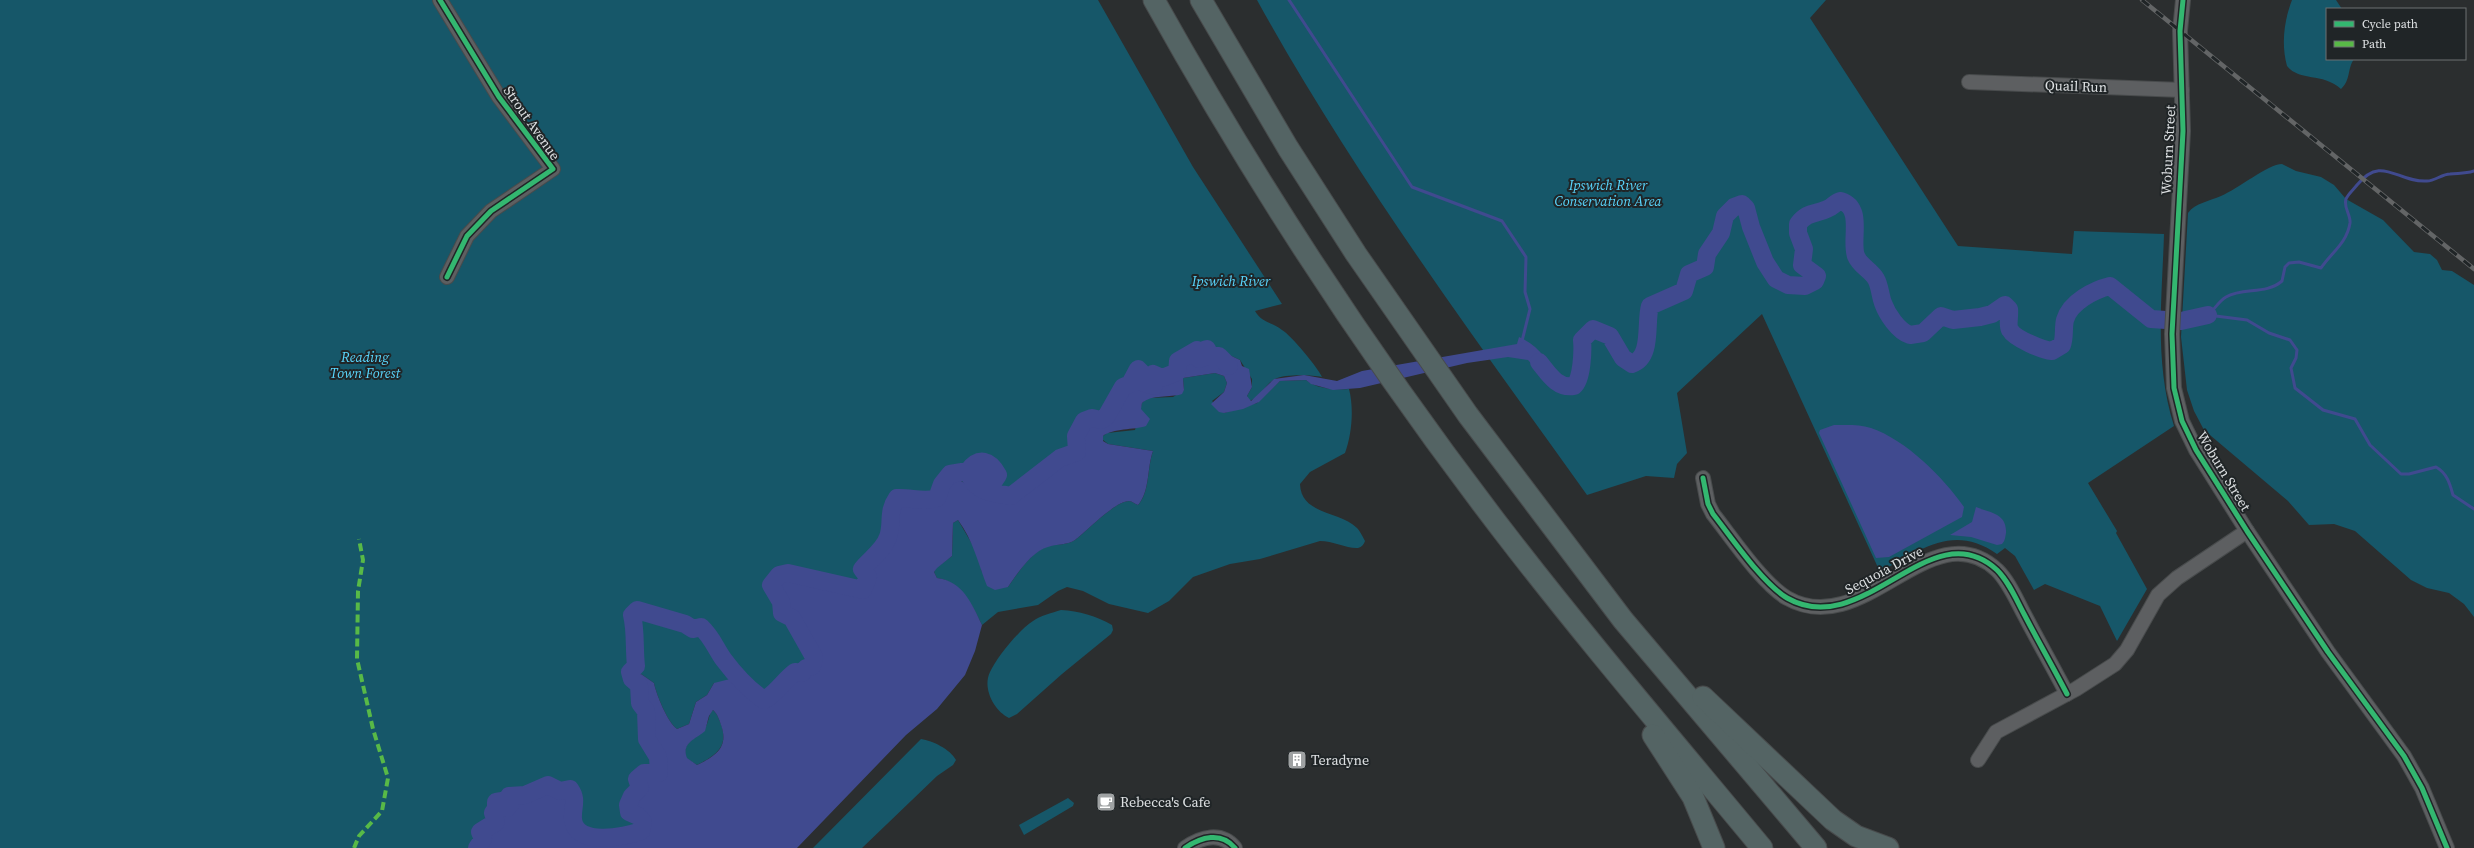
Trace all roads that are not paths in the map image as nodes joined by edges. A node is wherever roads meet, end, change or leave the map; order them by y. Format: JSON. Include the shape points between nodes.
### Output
{"nodes":[{"id":1,"x":440,"y":0,"type":"edge"},
{"id":2,"x":1154,"y":0,"type":"edge"},
{"id":3,"x":1201,"y":0,"type":"edge"},
{"id":4,"x":2183,"y":0,"type":"edge"},
{"id":5,"x":1969,"y":82,"type":"dead end"},
{"id":6,"x":2182,"y":90,"type":"junction"},
{"id":7,"x":447,"y":277,"type":"dead end"},
{"id":8,"x":1703,"y":478,"type":"dead end"},
{"id":9,"x":2247,"y":531,"type":"junction"},
{"id":10,"x":1623,"y":620,"type":"junction"},
{"id":11,"x":1591,"y":643,"type":"junction"},
{"id":12,"x":2067,"y":694,"type":"junction"},
{"id":13,"x":1978,"y":760,"type":"dead end"},
{"id":14,"x":1184,"y":848,"type":"edge"},
{"id":15,"x":1235,"y":848,"type":"edge"},
{"id":16,"x":1714,"y":848,"type":"edge"},
{"id":17,"x":1762,"y":848,"type":"edge"},
{"id":18,"x":1816,"y":848,"type":"edge"},
{"id":19,"x":1888,"y":848,"type":"edge"},
{"id":20,"x":2447,"y":848,"type":"edge"}],
"edges":[{"from":1,"to":7,"type":"street","name":"Strout Avenue","via":[[498,97],[553,169],[491,211],[467,236]]},
{"from":2,"to":11,"type":"highway","via":[[1202,84],[1298,240],[1388,373],[1457,470]]},
{"from":3,"to":10,"type":"highway","via":[[1292,154],[1356,254],[1524,493]]},
{"from":4,"to":6,"type":"street","name":"Woburn Street","via":[[2180,31]]},
{"from":5,"to":6,"type":"street","name":"Quail Run"},
{"from":6,"to":9,"type":"street","name":"Woburn Street","via":[[2183,131],[2172,334],[2174,388],[2182,421],[2196,450]]},
{"from":8,"to":12,"type":"street","name":"Sequoia Drive","via":[[1713,514],[1771,585],[1786,597],[1803,604],[1828,607],[1847,604],[1926,561],[1943,555],[1967,555],[1984,560],[2006,580]]},
{"from":9,"to":12,"type":"street","via":[[2167,586],[2154,600],[2127,650],[2115,664]]},
{"from":9,"to":20,"type":"street","name":"Woburn Street","via":[[2328,652],[2404,756],[2422,788]]},
{"from":10,"to":18,"type":"highway"},
{"from":10,"to":19,"type":"highway","via":[[1833,820],[1856,836]]},
{"from":11,"to":16,"type":"highway","via":[[1693,797]]},
{"from":11,"to":17,"type":"highway"},
{"from":12,"to":13,"type":"street","via":[[1996,732]]},
{"from":14,"to":15,"type":"street","via":[[1214,836],[1225,838]]}]}
